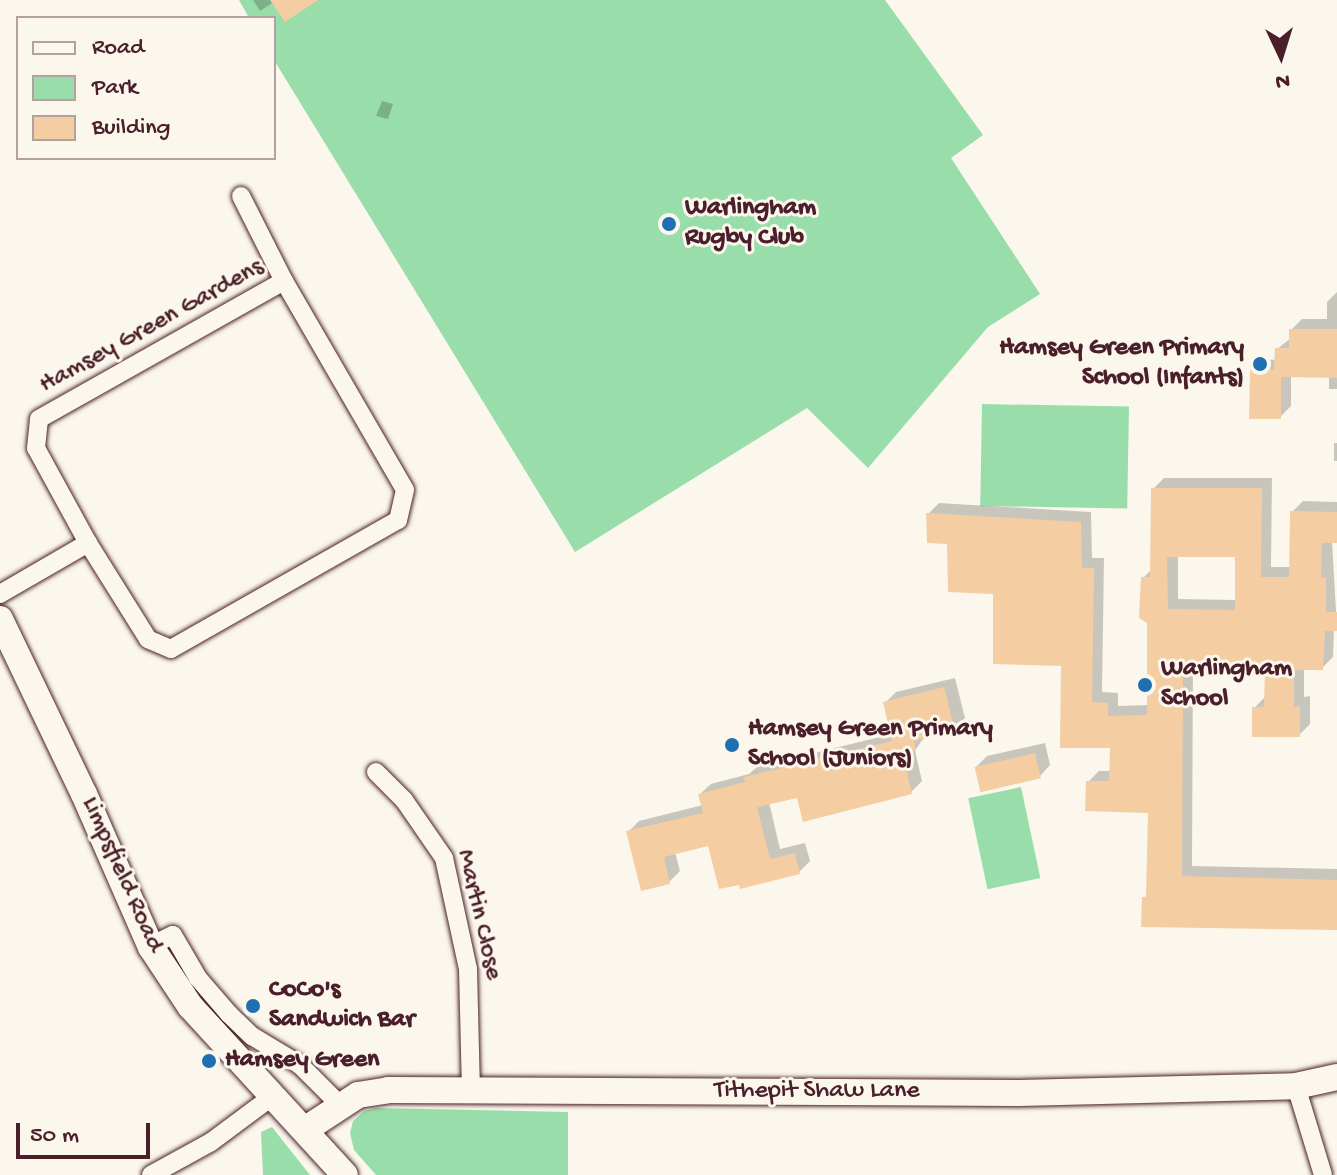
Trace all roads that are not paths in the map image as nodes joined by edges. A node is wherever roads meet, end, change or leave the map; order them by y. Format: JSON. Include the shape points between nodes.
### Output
{"nodes":[{"id":1,"x":241,"y":196,"type":"dead end"},
{"id":2,"x":284,"y":281,"type":"junction"},
{"id":3,"x":88,"y":543,"type":"junction"},
{"id":4,"x":0,"y":594,"type":"edge"},
{"id":5,"x":0,"y":619,"type":"edge"},
{"id":6,"x":376,"y":772,"type":"dead end"},
{"id":7,"x":150,"y":946,"type":"junction"},
{"id":8,"x":1337,"y":1077,"type":"edge"},
{"id":9,"x":1296,"y":1086,"type":"junction"},
{"id":10,"x":471,"y":1091,"type":"junction"},
{"id":11,"x":273,"y":1096,"type":"junction"},
{"id":12,"x":340,"y":1105,"type":"junction"},
{"id":13,"x":306,"y":1129,"type":"junction"},
{"id":14,"x":151,"y":1175,"type":"edge"},
{"id":15,"x":345,"y":1175,"type":"edge"},
{"id":16,"x":1323,"y":1175,"type":"edge"}],
"edges":[{"from":1,"to":2,"type":"street"},
{"from":2,"to":3,"type":"street","name":"Hamsey Green Gardens","via":[[39,419],[36,448]]},
{"from":2,"to":3,"type":"street","name":"Hamsey Green Gardens","via":[[405,490],[398,520],[171,649],[148,639]]},
{"from":3,"to":4,"type":"street"},
{"from":5,"to":7,"type":"street","name":"Limpsfield Road"},
{"from":6,"to":10,"type":"street","name":"Martin Close","via":[[404,800],[444,858],[468,969]]},
{"from":7,"to":11,"type":"street","name":"Limpsfield Road","via":[[190,1006]]},
{"from":7,"to":12,"type":"street","via":[[173,935],[198,978],[229,1014],[252,1036],[300,1065]]},
{"from":8,"to":9,"type":"street","name":"Tithepit Shaw Lane"},
{"from":9,"to":10,"type":"street","name":"Tithepit Shaw Lane","via":[[1019,1093]]},
{"from":9,"to":16,"type":"street"},
{"from":10,"to":12,"type":"street","name":"Tithepit Shaw Lane","via":[[388,1090],[358,1095]]},
{"from":11,"to":13,"type":"street","name":"Limpsfield Road"},
{"from":11,"to":14,"type":"street","via":[[211,1142]]},
{"from":12,"to":13,"type":"street","name":"Tithepit Shaw Lane"},
{"from":13,"to":15,"type":"street","name":"Limpsfield Road"}]}
